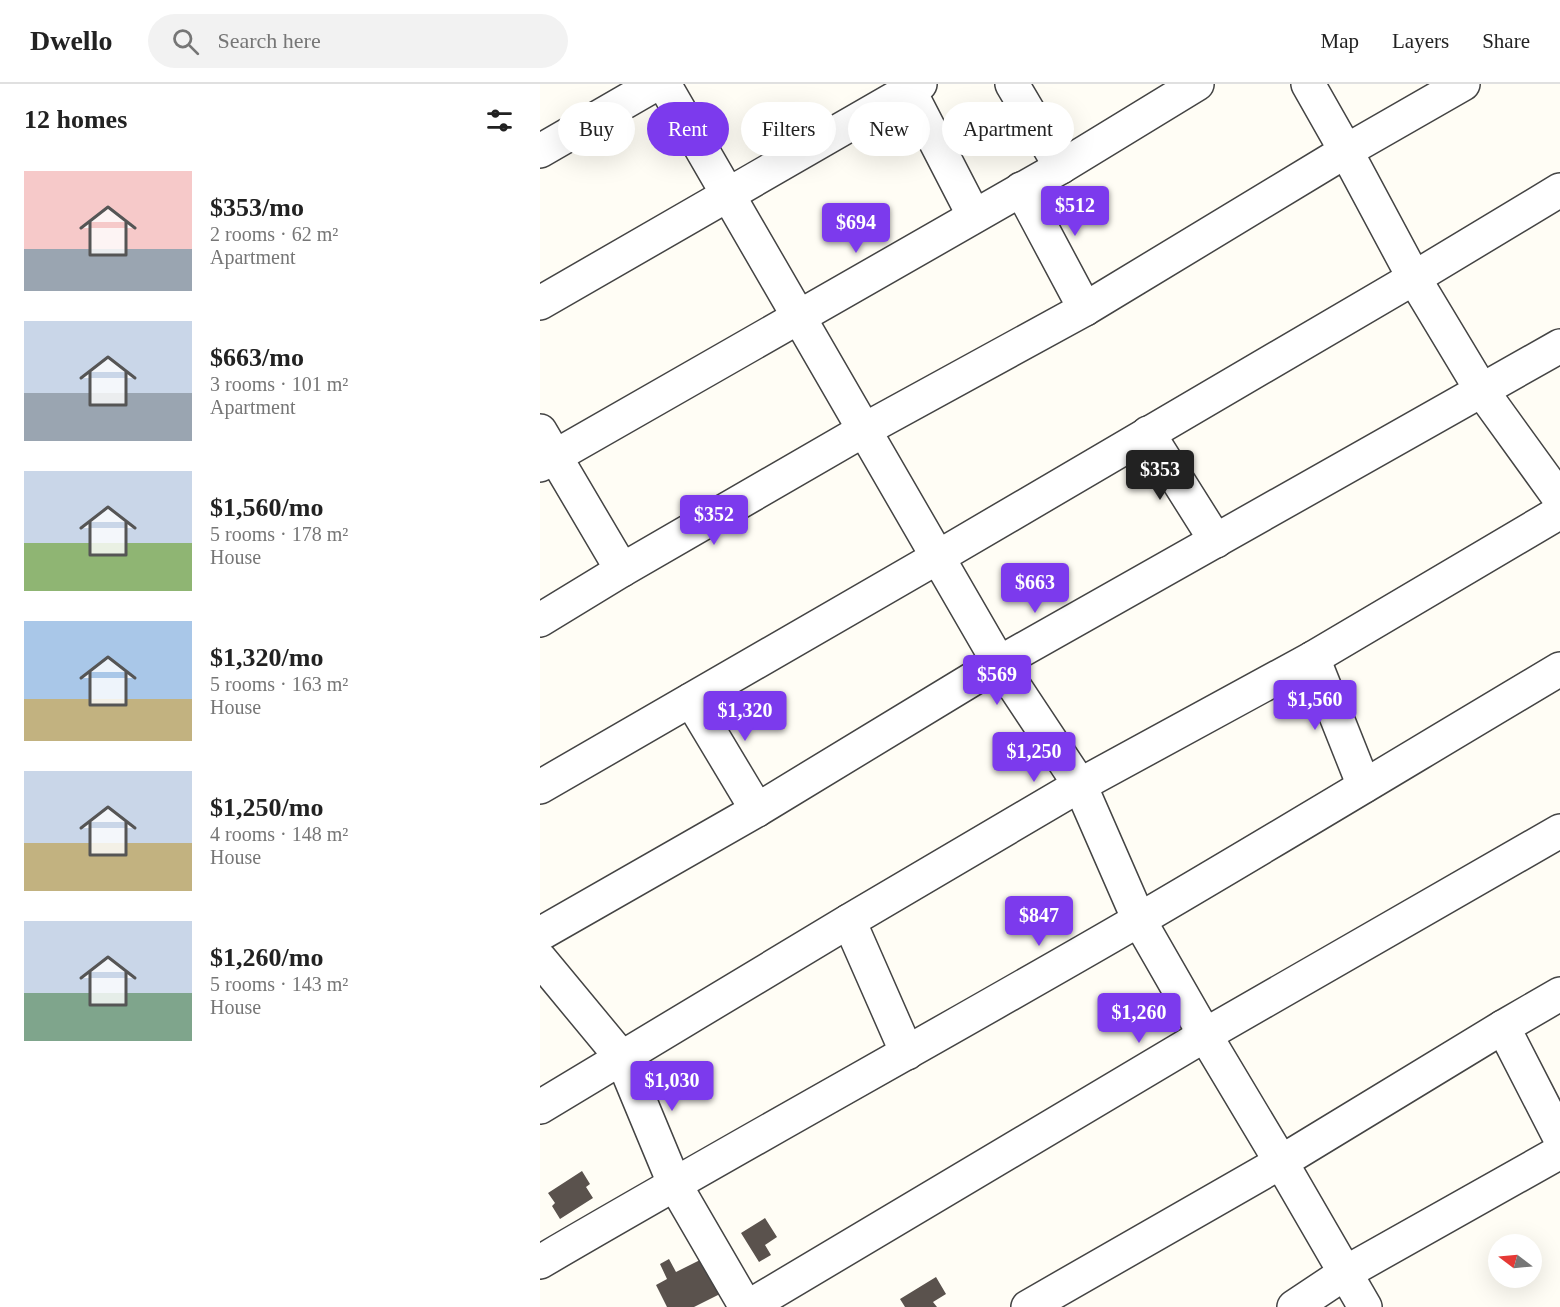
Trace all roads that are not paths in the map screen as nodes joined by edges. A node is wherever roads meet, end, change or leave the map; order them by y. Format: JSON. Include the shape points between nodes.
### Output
{"nodes":[{"id":1,"x":656,"y":84,"type":"edge"},
{"id":2,"x":664,"y":84,"type":"edge"},
{"id":3,"x":1012,"y":84,"type":"edge"},
{"id":4,"x":1197,"y":84,"type":"edge"},
{"id":5,"x":1308,"y":84,"type":"edge"},
{"id":6,"x":1463,"y":84,"type":"edge"},
{"id":7,"x":914,"y":87,"type":"edge"},
{"id":8,"x":540,"y":151,"type":"edge"},
{"id":9,"x":1346,"y":151,"type":"junction"},
{"id":10,"x":1061,"y":167,"type":"junction"},
{"id":11,"x":1021,"y":189,"type":"junction"},
{"id":12,"x":1560,"y":190,"type":"edge"},
{"id":13,"x":728,"y":194,"type":"junction"},
{"id":14,"x":974,"y":216,"type":"junction"},
{"id":15,"x":1414,"y":278,"type":"junction"},
{"id":16,"x":540,"y":303,"type":"edge"},
{"id":17,"x":1085,"y":309,"type":"junction"},
{"id":18,"x":798,"y":316,"type":"junction"},
{"id":19,"x":1560,"y":346,"type":"edge"},
{"id":20,"x":1482,"y":391,"type":"junction"},
{"id":21,"x":864,"y":430,"type":"junction"},
{"id":22,"x":1148,"y":433,"type":"junction"},
{"id":23,"x":545,"y":451,"type":"edge"},
{"id":24,"x":1560,"y":499,"type":"edge"},
{"id":25,"x":1560,"y":512,"type":"edge"},
{"id":26,"x":1216,"y":542,"type":"junction"},
{"id":27,"x":938,"y":557,"type":"junction"},
{"id":28,"x":622,"y":570,"type":"junction"},
{"id":29,"x":540,"y":620,"type":"edge"},
{"id":30,"x":1313,"y":658,"type":"junction"},
{"id":31,"x":999,"y":663,"type":"junction"},
{"id":32,"x":1560,"y":669,"type":"edge"},
{"id":33,"x":691,"y":700,"type":"junction"},
{"id":34,"x":1080,"y":785,"type":"junction"},
{"id":35,"x":1364,"y":786,"type":"junction"},
{"id":36,"x":540,"y":787,"type":"edge"},
{"id":37,"x":757,"y":810,"type":"junction"},
{"id":38,"x":1560,"y":831,"type":"edge"},
{"id":39,"x":1139,"y":920,"type":"junction"},
{"id":40,"x":849,"y":921,"type":"junction"},
{"id":41,"x":540,"y":934,"type":"edge"},
{"id":42,"x":540,"y":959,"type":"edge"},
{"id":43,"x":1560,"y":994,"type":"edge"},
{"id":44,"x":1503,"y":1027,"type":"junction"},
{"id":45,"x":1205,"y":1035,"type":"junction"},
{"id":46,"x":907,"y":1053,"type":"junction"},
{"id":47,"x":622,"y":1058,"type":"junction"},
{"id":48,"x":540,"y":1107,"type":"edge"},
{"id":49,"x":1560,"y":1138,"type":"edge"},
{"id":50,"x":1560,"y":1152,"type":"edge"},
{"id":51,"x":1281,"y":1162,"type":"junction"},
{"id":52,"x":674,"y":1183,"type":"junction"},
{"id":53,"x":540,"y":1262,"type":"edge"},
{"id":54,"x":1345,"y":1273,"type":"junction"},
{"id":55,"x":1040,"y":1304,"type":"edge"},
{"id":56,"x":747,"y":1307,"type":"edge"},
{"id":57,"x":1294,"y":1307,"type":"edge"},
{"id":58,"x":1365,"y":1307,"type":"edge"}],
"edges":[{"from":1,"to":8,"type":"street"},
{"from":2,"to":13,"type":"street"},
{"from":3,"to":10,"type":"street"},
{"from":4,"to":10,"type":"street"},
{"from":5,"to":9,"type":"street"},
{"from":6,"to":9,"type":"street"},
{"from":7,"to":13,"type":"street"},
{"from":7,"to":14,"type":"street"},
{"from":9,"to":15,"type":"street"},
{"from":9,"to":17,"type":"street"},
{"from":10,"to":11,"type":"street"},
{"from":11,"to":14,"type":"street"},
{"from":11,"to":17,"type":"street"},
{"from":12,"to":15,"type":"street"},
{"from":13,"to":16,"type":"street"},
{"from":13,"to":18,"type":"street"},
{"from":14,"to":18,"type":"street"},
{"from":15,"to":20,"type":"street"},
{"from":15,"to":22,"type":"street"},
{"from":17,"to":21,"type":"street"},
{"from":18,"to":21,"type":"street"},
{"from":18,"to":23,"type":"street"},
{"from":19,"to":20,"type":"street"},
{"from":20,"to":24,"type":"street"},
{"from":20,"to":26,"type":"street"},
{"from":21,"to":27,"type":"street"},
{"from":21,"to":28,"type":"street"},
{"from":22,"to":26,"type":"street"},
{"from":22,"to":27,"type":"street"},
{"from":23,"to":28,"type":"street"},
{"from":25,"to":30,"type":"street"},
{"from":26,"to":31,"type":"street"},
{"from":27,"to":31,"type":"street"},
{"from":27,"to":33,"type":"street"},
{"from":28,"to":29,"type":"street"},
{"from":30,"to":34,"type":"street"},
{"from":30,"to":35,"type":"street"},
{"from":31,"to":34,"type":"street"},
{"from":31,"to":37,"type":"street"},
{"from":32,"to":35,"type":"street"},
{"from":33,"to":36,"type":"street"},
{"from":33,"to":37,"type":"street"},
{"from":34,"to":39,"type":"street"},
{"from":34,"to":40,"type":"street"},
{"from":35,"to":39,"type":"street"},
{"from":37,"to":41,"type":"street"},
{"from":38,"to":45,"type":"street"},
{"from":39,"to":45,"type":"street"},
{"from":39,"to":46,"type":"street"},
{"from":40,"to":46,"type":"street"},
{"from":40,"to":47,"type":"street"},
{"from":42,"to":47,"type":"street"},
{"from":43,"to":44,"type":"street"},
{"from":44,"to":49,"type":"street"},
{"from":44,"to":51,"type":"street"},
{"from":45,"to":51,"type":"street"},
{"from":45,"to":56,"type":"street"},
{"from":46,"to":52,"type":"street"},
{"from":47,"to":48,"type":"street"},
{"from":47,"to":52,"type":"street"},
{"from":50,"to":54,"type":"street"},
{"from":51,"to":54,"type":"street"},
{"from":51,"to":55,"type":"street"},
{"from":52,"to":53,"type":"street"},
{"from":52,"to":56,"type":"street"},
{"from":54,"to":57,"type":"street"},
{"from":54,"to":58,"type":"street"}]}
